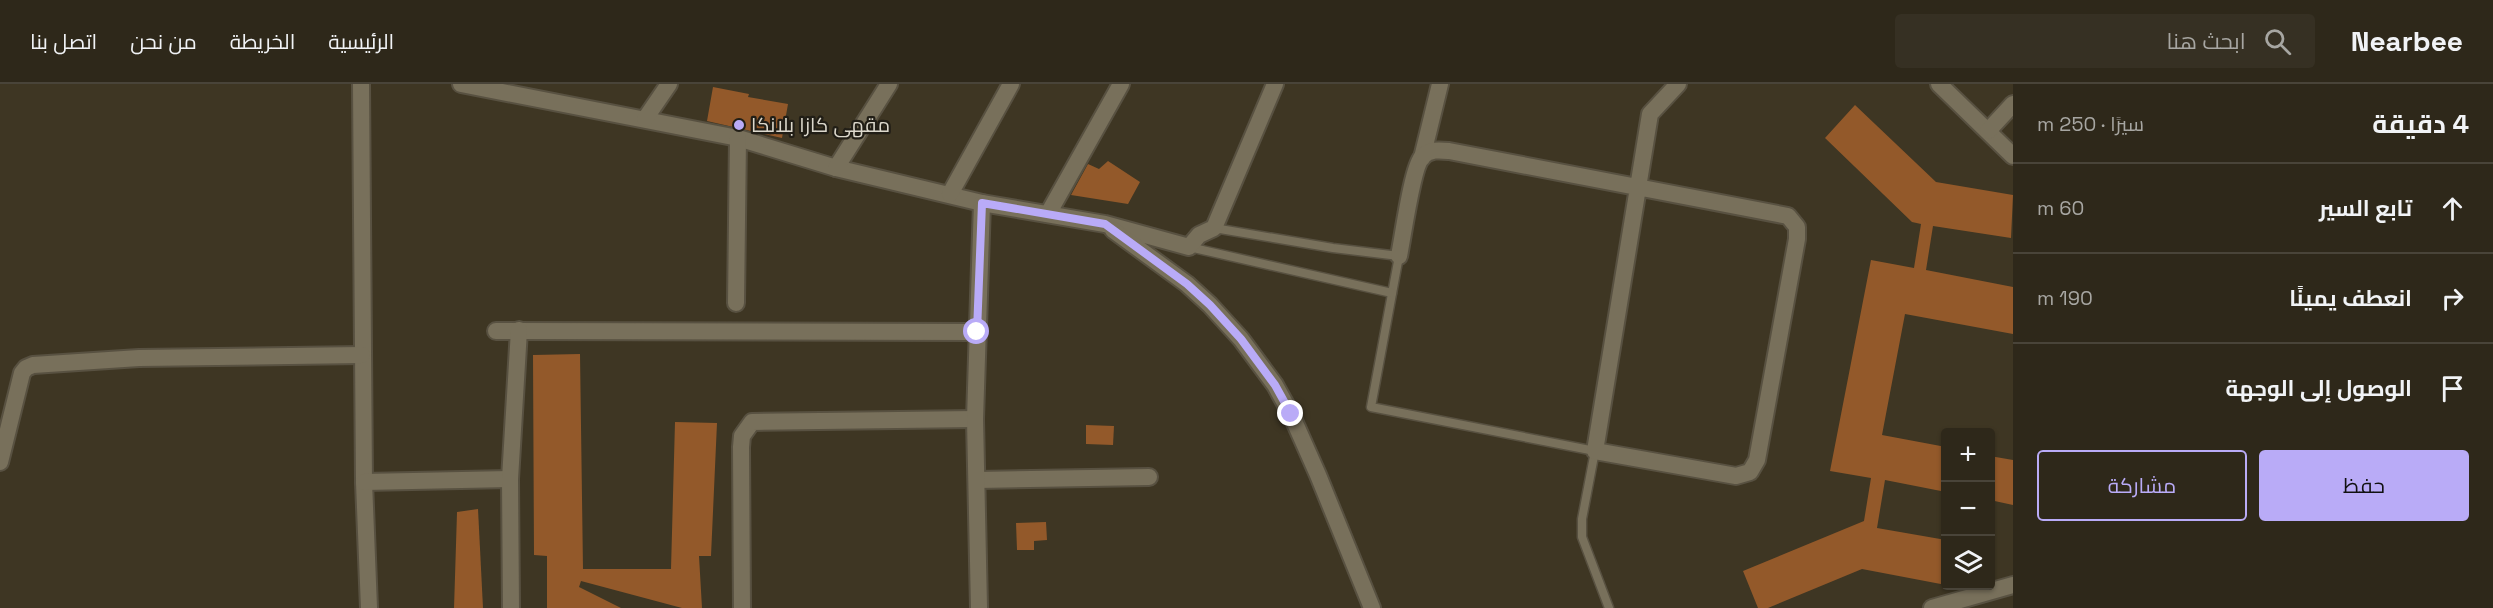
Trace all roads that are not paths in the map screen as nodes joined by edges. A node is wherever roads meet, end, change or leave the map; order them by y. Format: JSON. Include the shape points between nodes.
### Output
{"nodes":[{"id":1,"x":361,"y":84,"type":"edge"},
{"id":2,"x":461,"y":84,"type":"edge"},
{"id":3,"x":669,"y":84,"type":"edge"},
{"id":4,"x":889,"y":84,"type":"edge"},
{"id":5,"x":1011,"y":84,"type":"edge"},
{"id":6,"x":1121,"y":84,"type":"edge"},
{"id":7,"x":1275,"y":84,"type":"edge"},
{"id":8,"x":1440,"y":84,"type":"edge"},
{"id":9,"x":1678,"y":84,"type":"edge"},
{"id":10,"x":1940,"y":84,"type":"edge"},
{"id":11,"x":2013,"y":104,"type":"edge"},
{"id":12,"x":645,"y":119,"type":"junction"},
{"id":13,"x":1988,"y":131,"type":"junction"},
{"id":14,"x":738,"y":138,"type":"junction"},
{"id":15,"x":2013,"y":156,"type":"edge"},
{"id":16,"x":1422,"y":158,"type":"junction"},
{"id":17,"x":836,"y":168,"type":"junction"},
{"id":18,"x":1636,"y":188,"type":"junction"},
{"id":19,"x":950,"y":194,"type":"junction"},
{"id":20,"x":982,"y":203,"type":"junction"},
{"id":21,"x":1048,"y":214,"type":"junction"},
{"id":22,"x":1105,"y":224,"type":"junction"},
{"id":23,"x":1214,"y":228,"type":"junction"},
{"id":24,"x":1189,"y":247,"type":"junction"},
{"id":25,"x":1399,"y":256,"type":"junction"},
{"id":26,"x":1392,"y":294,"type":"junction"},
{"id":27,"x":736,"y":303,"type":"dead end"},
{"id":28,"x":519,"y":330,"type":"junction"},
{"id":29,"x":496,"y":331,"type":"dead end"},
{"id":30,"x":977,"y":332,"type":"junction"},
{"id":31,"x":362,"y":355,"type":"junction"},
{"id":32,"x":975,"y":419,"type":"junction"},
{"id":33,"x":1595,"y":451,"type":"junction"},
{"id":34,"x":0,"y":462,"type":"edge"},
{"id":35,"x":1149,"y":477,"type":"dead end"},
{"id":36,"x":510,"y":479,"type":"junction"},
{"id":37,"x":976,"y":480,"type":"junction"},
{"id":38,"x":364,"y":482,"type":"junction"},
{"id":39,"x":2013,"y":585,"type":"edge"},
{"id":40,"x":369,"y":608,"type":"edge"},
{"id":41,"x":511,"y":608,"type":"edge"},
{"id":42,"x":742,"y":608,"type":"edge"},
{"id":43,"x":979,"y":608,"type":"edge"},
{"id":44,"x":1372,"y":608,"type":"edge"},
{"id":45,"x":1609,"y":608,"type":"edge"},
{"id":46,"x":1932,"y":608,"type":"edge"}],
"edges":[{"from":1,"to":31,"type":"street"},
{"from":2,"to":12,"type":"street"},
{"from":3,"to":12,"type":"street"},
{"from":4,"to":17,"type":"street"},
{"from":5,"to":19,"type":"street"},
{"from":6,"to":21,"type":"street"},
{"from":7,"to":23,"type":"street"},
{"from":8,"to":16,"type":"street"},
{"from":9,"to":18,"type":"street","via":[[1650,114]]},
{"from":10,"to":13,"type":"street"},
{"from":11,"to":13,"type":"street"},
{"from":12,"to":14,"type":"street"},
{"from":13,"to":15,"type":"street"},
{"from":14,"to":17,"type":"street"},
{"from":14,"to":27,"type":"street"},
{"from":16,"to":18,"type":"street","via":[[1435,149]]},
{"from":16,"to":25,"type":"street"},
{"from":17,"to":19,"type":"street"},
{"from":18,"to":33,"type":"street"},
{"from":18,"to":33,"type":"street","via":[[1788,216],[1797,227],[1797,238],[1757,460],[1750,472],[1736,476]]},
{"from":19,"to":20,"type":"street"},
{"from":20,"to":21,"type":"street"},
{"from":20,"to":30,"type":"street"},
{"from":21,"to":22,"type":"street"},
{"from":22,"to":24,"type":"street"},
{"from":22,"to":44,"type":"street","via":[[1210,305],[1275,385],[1318,475]]},
{"from":23,"to":24,"type":"street","via":[[1199,235]]},
{"from":23,"to":25,"type":"lane"},
{"from":24,"to":26,"type":"lane"},
{"from":25,"to":26,"type":"lane"},
{"from":26,"to":33,"type":"lane","via":[[1371,407]]},
{"from":28,"to":29,"type":"street"},
{"from":28,"to":30,"type":"street"},
{"from":28,"to":36,"type":"street"},
{"from":30,"to":32,"type":"street"},
{"from":31,"to":34,"type":"street","via":[[139,358],[33,365],[26,368],[21,379]]},
{"from":31,"to":38,"type":"street"},
{"from":32,"to":37,"type":"street"},
{"from":32,"to":42,"type":"street","via":[[752,422],[742,436],[741,447]]},
{"from":33,"to":45,"type":"lane","via":[[1582,537]]},
{"from":35,"to":37,"type":"street"},
{"from":36,"to":38,"type":"street"},
{"from":36,"to":41,"type":"street"},
{"from":37,"to":43,"type":"street"},
{"from":38,"to":40,"type":"street"},
{"from":39,"to":46,"type":"street"}]}
